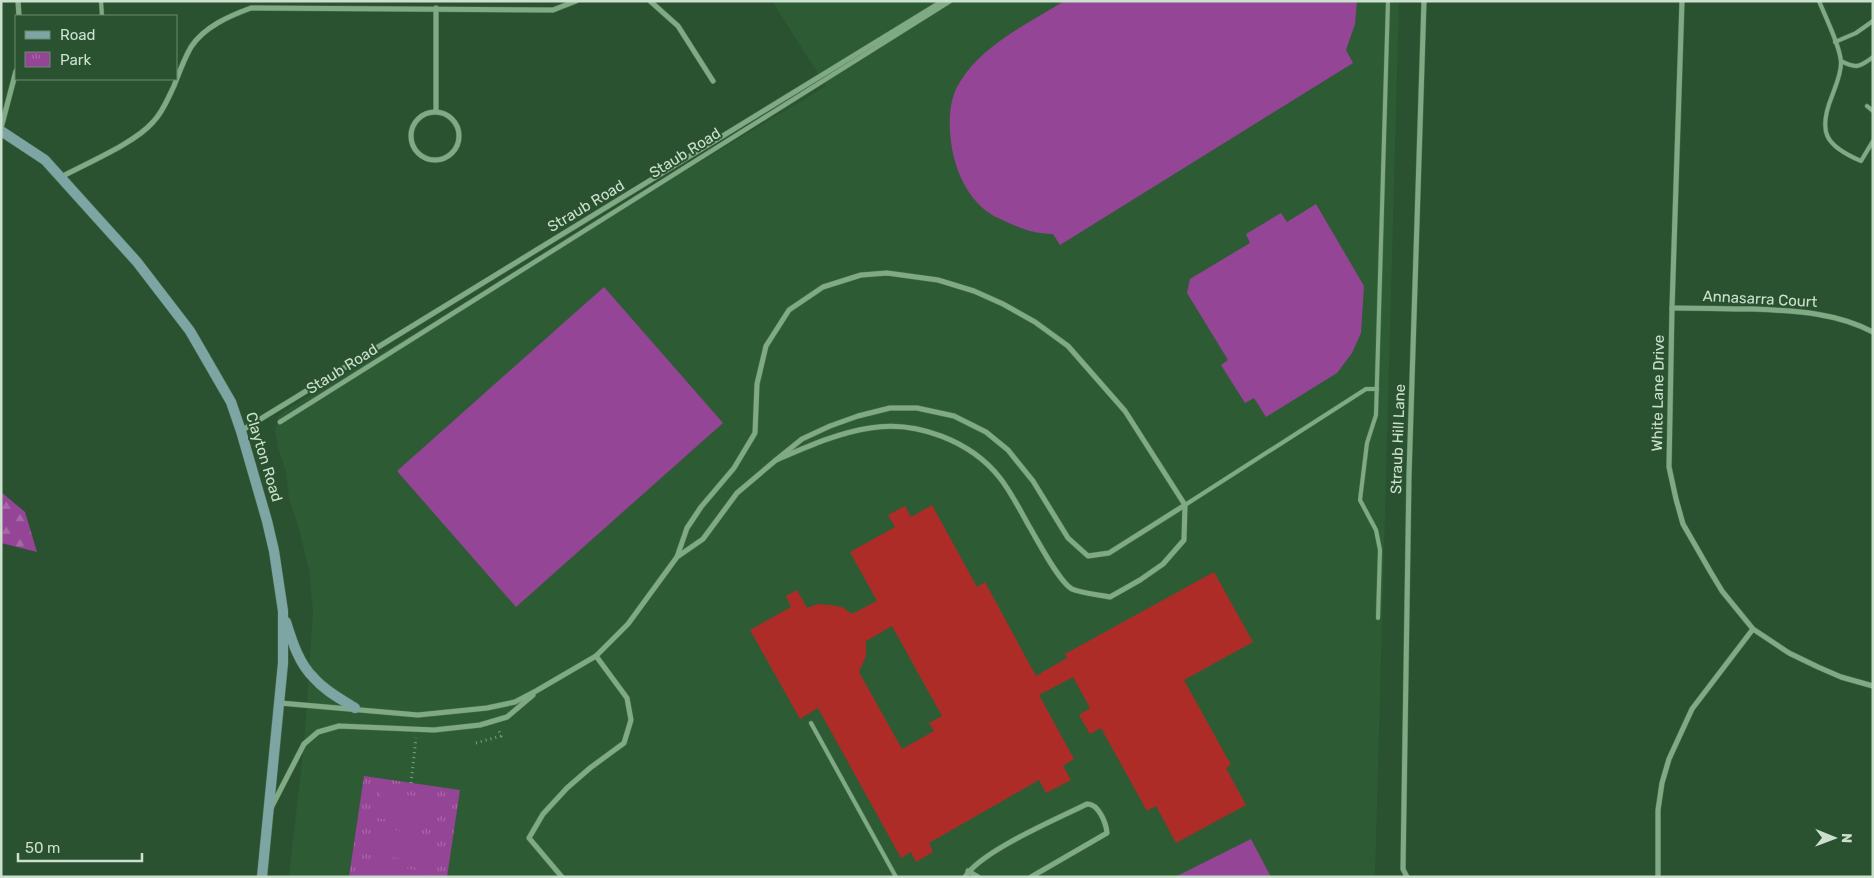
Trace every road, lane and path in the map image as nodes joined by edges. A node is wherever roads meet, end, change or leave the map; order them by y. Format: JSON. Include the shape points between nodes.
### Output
{"nodes":[{"id":1,"x":18,"y":1,"type":"edge"},
{"id":2,"x":101,"y":1,"type":"edge"},
{"id":3,"x":576,"y":1,"type":"edge"},
{"id":4,"x":650,"y":1,"type":"edge"},
{"id":5,"x":943,"y":1,"type":"edge"},
{"id":6,"x":950,"y":1,"type":"edge"},
{"id":7,"x":1388,"y":1,"type":"edge"},
{"id":8,"x":1424,"y":1,"type":"edge"},
{"id":9,"x":1682,"y":1,"type":"edge"},
{"id":10,"x":1819,"y":1,"type":"edge"},
{"id":11,"x":436,"y":8,"type":"junction"},
{"id":12,"x":19,"y":15,"type":"edge"},
{"id":13,"x":102,"y":15,"type":"edge"},
{"id":14,"x":1873,"y":21,"type":"edge"},
{"id":15,"x":1835,"y":42,"type":"junction"},
{"id":16,"x":1873,"y":57,"type":"edge"},
{"id":17,"x":1841,"y":61,"type":"junction"},
{"id":18,"x":178,"y":73,"type":"edge"},
{"id":19,"x":15,"y":75,"type":"edge"},
{"id":20,"x":175,"y":80,"type":"edge"},
{"id":21,"x":713,"y":81,"type":"dead end"},
{"id":22,"x":1867,"y":106,"type":"dead end"},
{"id":23,"x":436,"y":111,"type":"junction"},
{"id":24,"x":1873,"y":111,"type":"edge"},
{"id":25,"x":1,"y":129,"type":"edge"},
{"id":26,"x":1873,"y":140,"type":"edge"},
{"id":27,"x":61,"y":177,"type":"junction"},
{"id":28,"x":1672,"y":308,"type":"junction"},
{"id":29,"x":1873,"y":332,"type":"edge"},
{"id":30,"x":1377,"y":389,"type":"junction"},
{"id":31,"x":280,"y":422,"type":"dead end"},
{"id":32,"x":241,"y":431,"type":"junction"},
{"id":33,"x":776,"y":460,"type":"junction"},
{"id":34,"x":1184,"y":505,"type":"junction"},
{"id":35,"x":677,"y":557,"type":"junction"},
{"id":36,"x":283,"y":613,"type":"junction"},
{"id":37,"x":1378,"y":618,"type":"dead end"},
{"id":38,"x":1753,"y":629,"type":"junction"},
{"id":39,"x":596,"y":656,"type":"junction"},
{"id":40,"x":1873,"y":686,"type":"edge"},
{"id":41,"x":536,"y":692,"type":"junction"},
{"id":42,"x":280,"y":703,"type":"junction"},
{"id":43,"x":355,"y":708,"type":"junction"},
{"id":44,"x":811,"y":723,"type":"dead end"},
{"id":45,"x":499,"y":731,"type":"dead end"},
{"id":46,"x":416,"y":737,"type":"dead end"},
{"id":47,"x":476,"y":744,"type":"dead end"},
{"id":48,"x":411,"y":783,"type":"dead end"},
{"id":49,"x":269,"y":813,"type":"junction"},
{"id":50,"x":968,"y":871,"type":"junction"},
{"id":51,"x":262,"y":877,"type":"edge"},
{"id":52,"x":562,"y":877,"type":"edge"},
{"id":53,"x":896,"y":877,"type":"edge"},
{"id":54,"x":965,"y":877,"type":"edge"},
{"id":55,"x":978,"y":877,"type":"edge"},
{"id":56,"x":1031,"y":877,"type":"edge"},
{"id":57,"x":1406,"y":877,"type":"edge"},
{"id":58,"x":1658,"y":877,"type":"edge"}],
"edges":[{"from":1,"to":12,"type":"street"},
{"from":2,"to":13,"type":"lane"},
{"from":3,"to":11,"type":"street","via":[[553,10]]},
{"from":4,"to":21,"type":"street","via":[[678,26]]},
{"from":5,"to":32,"type":"street","name":"Straub Road"},
{"from":6,"to":31,"type":"street","name":"Staub Road"},
{"from":7,"to":30,"type":"lane"},
{"from":8,"to":57,"type":"street","name":"Straub Hill Lane","via":[[1409,485],[1403,870]]},
{"from":9,"to":28,"type":"street","name":"White Lane Drive"},
{"from":10,"to":15,"type":"lane"},
{"from":11,"to":18,"type":"street","via":[[250,8],[232,14],[204,32],[191,47]]},
{"from":11,"to":23,"type":"street"},
{"from":14,"to":15,"type":"lane"},
{"from":15,"to":17,"type":"lane"},
{"from":16,"to":17,"type":"lane","via":[[1861,66],[1850,66]]},
{"from":17,"to":26,"type":"lane","via":[[1824,127],[1829,141],[1842,153],[1861,161]]},
{"from":19,"to":25,"type":"street"},
{"from":20,"to":27,"type":"street","via":[[163,108],[142,133]]},
{"from":22,"to":24,"type":"lane"},
{"from":23,"to":23,"type":"street","via":[[421,116],[412,130],[415,149],[434,160],[454,151],[459,135],[451,118]]},
{"from":25,"to":27,"type":"main road","name":"Clayton Road","via":[[45,160]]},
{"from":27,"to":32,"type":"main road","name":"Clayton Road","via":[[138,262],[190,331],[231,402]]},
{"from":28,"to":29,"type":"street","name":"Annasarra Court","via":[[1801,311],[1833,316]]},
{"from":28,"to":38,"type":"street","name":"White Lane Drive","via":[[1670,468],[1676,500],[1683,524],[1710,571]]},
{"from":30,"to":34,"type":"lane","via":[[1366,390]]},
{"from":30,"to":37,"type":"lane","via":[[1376,415],[1367,443],[1360,500],[1376,530],[1380,550]]},
{"from":32,"to":36,"type":"main road","name":"Clayton Road","via":[[268,521]]},
{"from":33,"to":34,"type":"street","via":[[802,439],[837,423],[890,408],[917,408],[954,416],[975,425],[1008,450],[1033,481],[1068,538],[1088,556],[1109,553]]},
{"from":33,"to":34,"type":"street","via":[[834,436],[872,427],[926,431],[953,441],[978,457],[999,477],[1054,568],[1072,589],[1110,597],[1163,564],[1184,540]]},
{"from":33,"to":35,"type":"street","via":[[737,493],[703,539]]},
{"from":34,"to":35,"type":"street","via":[[1125,411],[1068,346],[1035,322],[981,294],[938,280],[887,273],[860,275],[823,287],[790,310],[766,346],[757,384],[755,433],[734,468],[687,528]]},
{"from":35,"to":39,"type":"street","via":[[628,624]]},
{"from":36,"to":42,"type":"main road","name":"Clayton Road"},
{"from":36,"to":43,"type":"main road","via":[[295,648],[312,677]]},
{"from":38,"to":40,"type":"street","name":"White Lane Drive","via":[[1789,653],[1818,667]]},
{"from":38,"to":58,"type":"street","via":[[1692,709],[1669,759],[1658,810]]},
{"from":39,"to":41,"type":"street"},
{"from":39,"to":52,"type":"street","via":[[627,698],[631,720],[624,744],[567,788],[543,814],[530,838]]},
{"from":41,"to":43,"type":"street","via":[[515,702],[487,708],[418,715]]},
{"from":41,"to":49,"type":"street","via":[[507,718],[480,724],[434,730],[339,726],[318,732],[304,744]]},
{"from":42,"to":43,"type":"street"},
{"from":42,"to":49,"type":"main road","name":"Clayton Road"},
{"from":44,"to":53,"type":"lane"},
{"from":45,"to":47,"type":"path","via":[[501,736]]},
{"from":46,"to":48,"type":"path"},
{"from":49,"to":51,"type":"main road","name":"Clayton Road"},
{"from":50,"to":54,"type":"street"},
{"from":50,"to":55,"type":"street"},
{"from":50,"to":56,"type":"street","via":[[996,850],[1087,804],[1096,807],[1107,833]]}]}
